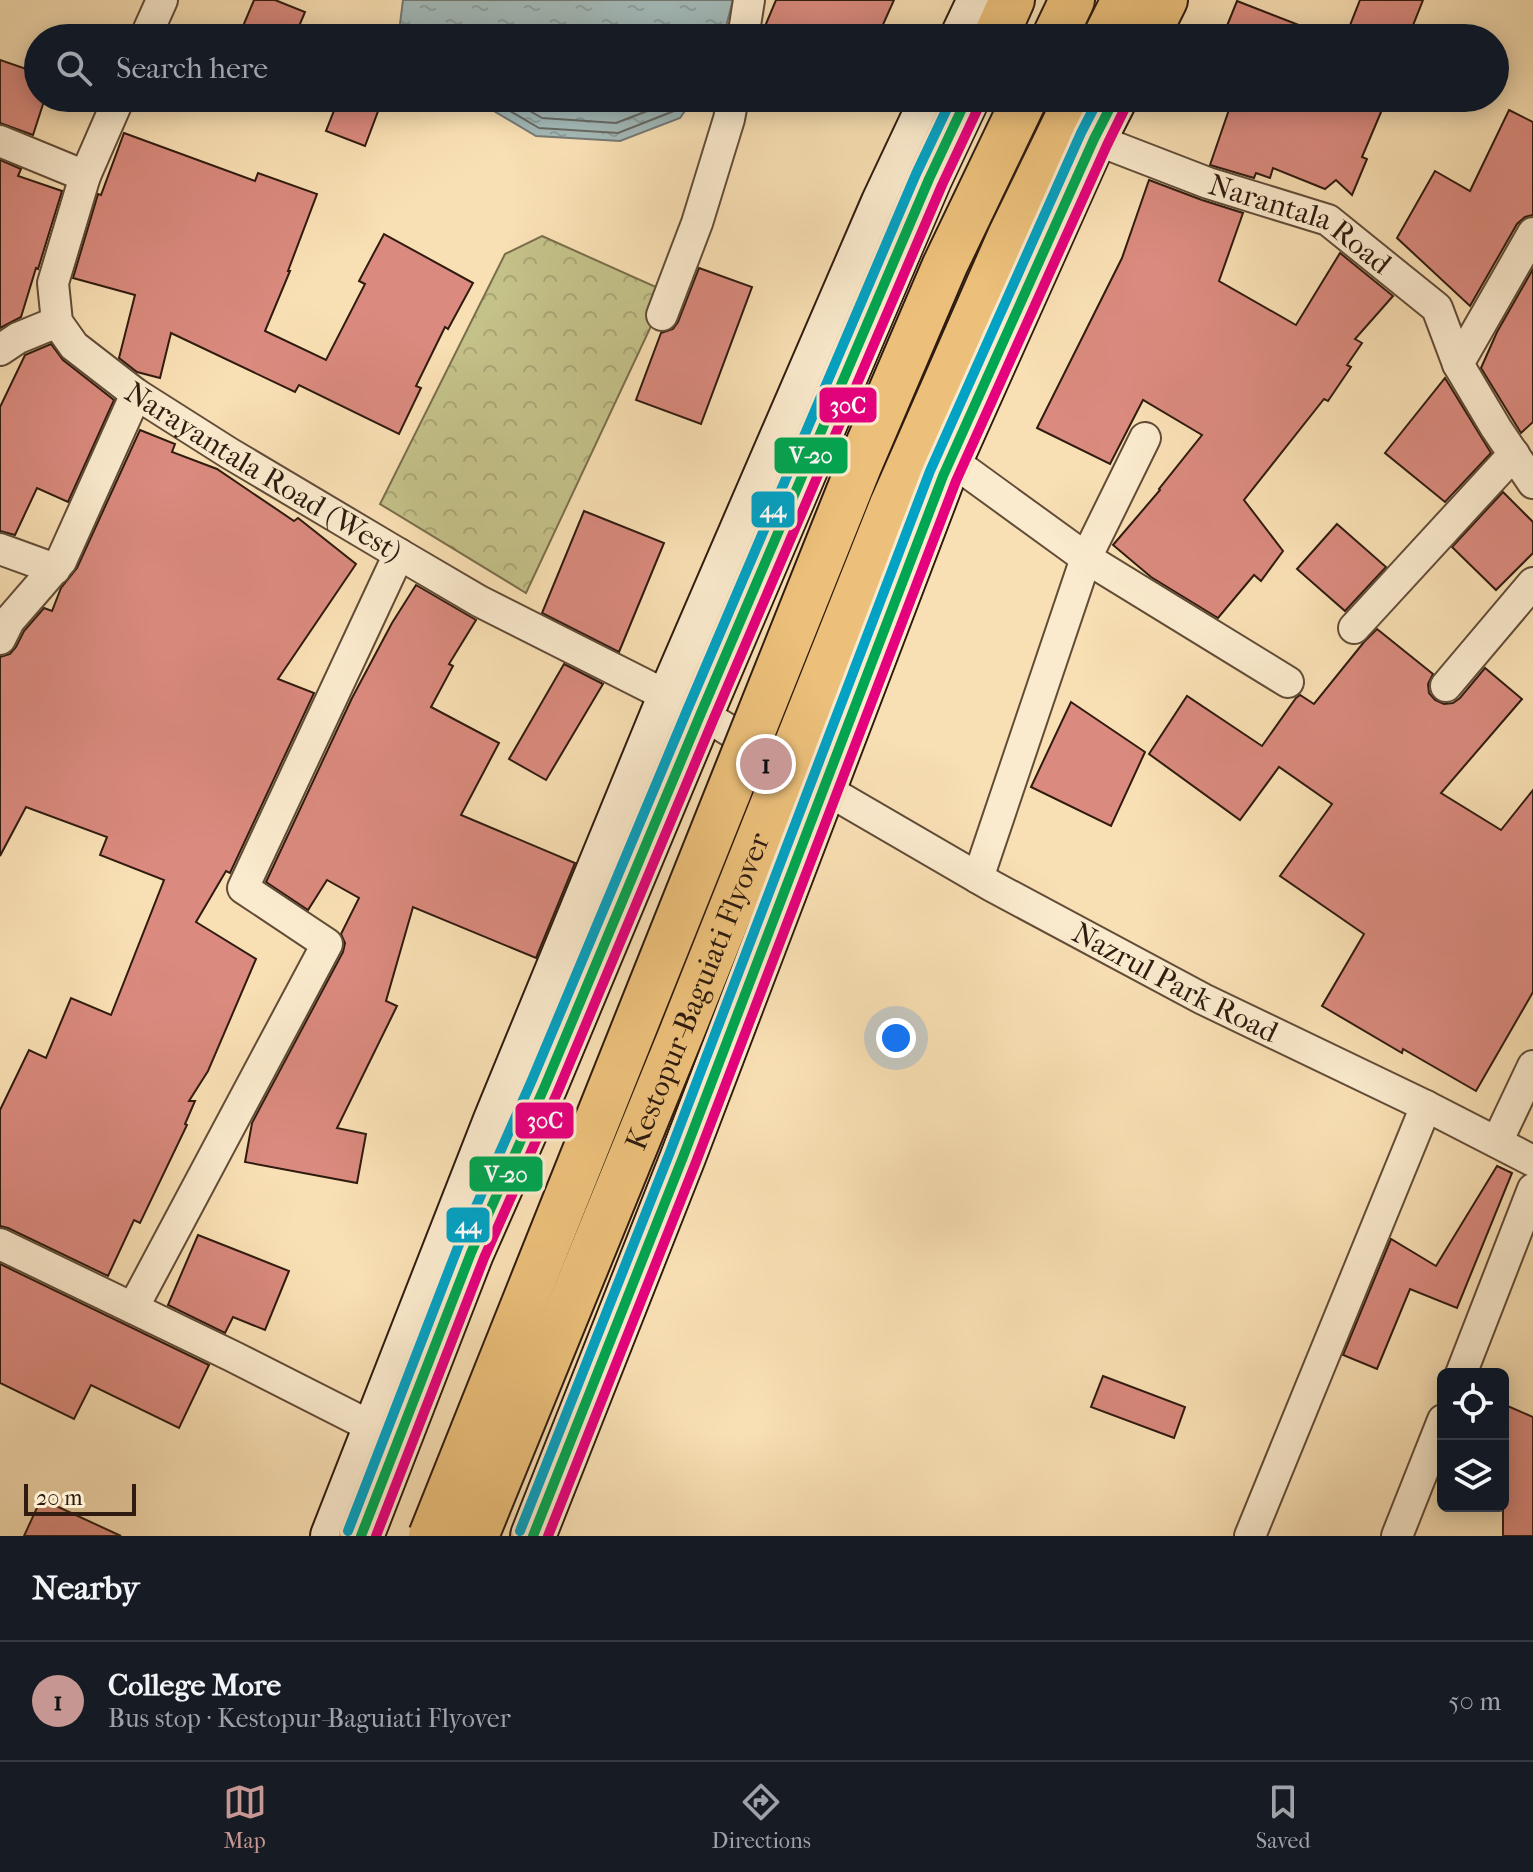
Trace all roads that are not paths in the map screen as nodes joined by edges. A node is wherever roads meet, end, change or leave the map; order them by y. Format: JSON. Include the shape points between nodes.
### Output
{"nodes":[{"id":1,"x":162,"y":0,"type":"edge"},
{"id":2,"x":749,"y":0,"type":"edge"},
{"id":3,"x":979,"y":0,"type":"edge"},
{"id":4,"x":1012,"y":0,"type":"edge"},
{"id":5,"x":1072,"y":0,"type":"edge"},
{"id":6,"x":1124,"y":0,"type":"edge"},
{"id":7,"x":1165,"y":0,"type":"edge"},
{"id":8,"x":151,"y":24,"type":"edge"},
{"id":9,"x":745,"y":24,"type":"edge"},
{"id":10,"x":968,"y":24,"type":"edge"},
{"id":11,"x":1001,"y":24,"type":"edge"},
{"id":12,"x":1061,"y":24,"type":"edge"},
{"id":13,"x":1112,"y":24,"type":"edge"},
{"id":14,"x":1153,"y":24,"type":"edge"},
{"id":15,"x":113,"y":112,"type":"edge"},
{"id":16,"x":730,"y":112,"type":"edge"},
{"id":17,"x":925,"y":112,"type":"edge"},
{"id":18,"x":960,"y":112,"type":"edge"},
{"id":19,"x":1018,"y":112,"type":"edge"},
{"id":20,"x":1070,"y":112,"type":"edge"},
{"id":21,"x":1108,"y":112,"type":"edge"},
{"id":22,"x":1094,"y":139,"type":"junction"},
{"id":23,"x":0,"y":141,"type":"edge"},
{"id":24,"x":85,"y":176,"type":"junction"},
{"id":25,"x":1533,"y":233,"type":"edge"},
{"id":26,"x":662,"y":315,"type":"dead end"},
{"id":27,"x":57,"y":322,"type":"junction"},
{"id":28,"x":0,"y":350,"type":"edge"},
{"id":29,"x":1458,"y":364,"type":"junction"},
{"id":30,"x":136,"y":394,"type":"junction"},
{"id":31,"x":1145,"y":438,"type":"dead end"},
{"id":32,"x":1514,"y":454,"type":"junction"},
{"id":33,"x":951,"y":460,"type":"junction"},
{"id":34,"x":1533,"y":483,"type":"edge"},
{"id":35,"x":0,"y":549,"type":"edge"},
{"id":36,"x":399,"y":554,"type":"junction"},
{"id":37,"x":1086,"y":558,"type":"junction"},
{"id":38,"x":55,"y":569,"type":"junction"},
{"id":39,"x":739,"y":578,"type":"junction"},
{"id":40,"x":1533,"y":583,"type":"edge"},
{"id":41,"x":1354,"y":628,"type":"dead end"},
{"id":42,"x":882,"y":638,"type":"junction"},
{"id":43,"x":0,"y":639,"type":"edge"},
{"id":44,"x":1288,"y":682,"type":"dead end"},
{"id":45,"x":1446,"y":686,"type":"dead end"},
{"id":46,"x":685,"y":705,"type":"junction"},
{"id":47,"x":825,"y":789,"type":"junction"},
{"id":48,"x":978,"y":878,"type":"junction"},
{"id":49,"x":1533,"y":1066,"type":"edge"},
{"id":50,"x":1426,"y":1106,"type":"junction"},
{"id":51,"x":1497,"y":1142,"type":"junction"},
{"id":52,"x":1533,"y":1161,"type":"edge"},
{"id":53,"x":1533,"y":1189,"type":"edge"},
{"id":54,"x":0,"y":1244,"type":"edge"},
{"id":55,"x":133,"y":1308,"type":"junction"},
{"id":56,"x":1463,"y":1368,"type":"edge"},
{"id":57,"x":374,"y":1428,"type":"junction"},
{"id":58,"x":1437,"y":1435,"type":"edge"},
{"id":59,"x":332,"y":1536,"type":"edge"},
{"id":60,"x":361,"y":1536,"type":"edge"},
{"id":61,"x":431,"y":1536,"type":"edge"},
{"id":62,"x":476,"y":1536,"type":"edge"},
{"id":63,"x":533,"y":1536,"type":"edge"},
{"id":64,"x":1250,"y":1536,"type":"edge"},
{"id":65,"x":1397,"y":1536,"type":"edge"}],
"edges":[{"from":1,"to":8,"type":"street"},
{"from":2,"to":9,"type":"street"},
{"from":3,"to":10,"type":"street"},
{"from":4,"to":11,"type":"main road"},
{"from":5,"to":12,"type":"main road"},
{"from":6,"to":13,"type":"main road"},
{"from":7,"to":14,"type":"main road"},
{"from":15,"to":24,"type":"street"},
{"from":16,"to":26,"type":"street"},
{"from":17,"to":39,"type":"street","via":[[883,202]]},
{"from":18,"to":39,"type":"main road"},
{"from":19,"to":61,"type":"main road","name":"Kestopur-Baguiati Flyover","bridge":true,"via":[[945,265],[859,466]]},
{"from":20,"to":62,"type":"main road","name":"Kestopur-Baguiati Flyover","bridge":true,"via":[[892,505]]},
{"from":21,"to":22,"type":"main road"},
{"from":22,"to":29,"type":"street","name":"Narantala Road","via":[[1208,183],[1328,220],[1437,308]]},
{"from":22,"to":33,"type":"main road"},
{"from":23,"to":24,"type":"street"},
{"from":24,"to":27,"type":"street","via":[[53,283]]},
{"from":25,"to":29,"type":"street"},
{"from":27,"to":28,"type":"street"},
{"from":27,"to":30,"type":"street","name":"Narayantala Road (West)","via":[[74,346]]},
{"from":29,"to":32,"type":"street","name":"Narantala Road"},
{"from":30,"to":36,"type":"street","name":"Narayantala Road (West)"},
{"from":30,"to":38,"type":"street"},
{"from":31,"to":37,"type":"street"},
{"from":32,"to":34,"type":"street","name":"Narantala Road"},
{"from":32,"to":41,"type":"street"},
{"from":33,"to":37,"type":"street"},
{"from":33,"to":42,"type":"main road"},
{"from":35,"to":38,"type":"street"},
{"from":36,"to":46,"type":"street","name":"Narayantala Road (West)","via":[[479,601]]},
{"from":36,"to":55,"type":"street","via":[[243,888],[327,944]]},
{"from":37,"to":44,"type":"street"},
{"from":37,"to":48,"type":"street"},
{"from":38,"to":43,"type":"street","via":[[9,621]]},
{"from":39,"to":42,"type":"main road"},
{"from":39,"to":46,"type":"main road"},
{"from":40,"to":45,"type":"street"},
{"from":42,"to":47,"type":"main road"},
{"from":46,"to":47,"type":"street","name":"Narayantala Road (West)"},
{"from":46,"to":57,"type":"street","via":[[495,1120]]},
{"from":46,"to":60,"type":"main road","via":[[545,1086],[471,1253]]},
{"from":47,"to":48,"type":"street","name":"Nazrul Park Road"},
{"from":47,"to":63,"type":"main road"},
{"from":48,"to":50,"type":"street","name":"Nazrul Park Road","via":[[1203,999]]},
{"from":49,"to":51,"type":"street"},
{"from":50,"to":51,"type":"street","name":"Nazrul Park Road"},
{"from":50,"to":64,"type":"street"},
{"from":51,"to":52,"type":"street","name":"Nazrul Park Road"},
{"from":53,"to":56,"type":"street"},
{"from":54,"to":55,"type":"street"},
{"from":55,"to":57,"type":"street"},
{"from":57,"to":59,"type":"street"},
{"from":58,"to":65,"type":"street"}]}
